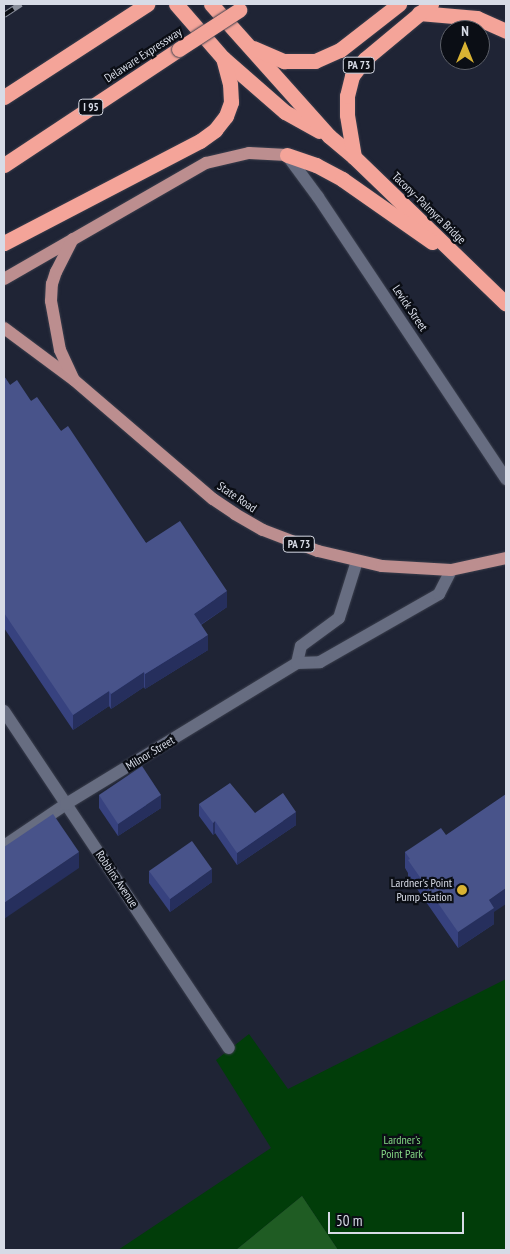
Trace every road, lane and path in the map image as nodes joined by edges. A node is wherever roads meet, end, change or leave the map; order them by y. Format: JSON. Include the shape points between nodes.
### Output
{"nodes":[{"id":1,"x":176,"y":4,"type":"edge"},
{"id":2,"x":211,"y":4,"type":"edge"},
{"id":3,"x":399,"y":4,"type":"edge"},
{"id":4,"x":143,"y":6,"type":"edge"},
{"id":5,"x":244,"y":7,"type":"edge"},
{"id":6,"x":425,"y":8,"type":"edge"},
{"id":7,"x":506,"y":31,"type":"edge"},
{"id":8,"x":247,"y":45,"type":"junction"},
{"id":9,"x":223,"y":58,"type":"junction"},
{"id":10,"x":4,"y":97,"type":"edge"},
{"id":11,"x":329,"y":136,"type":"junction"},
{"id":12,"x":286,"y":155,"type":"junction"},
{"id":13,"x":354,"y":157,"type":"junction"},
{"id":14,"x":4,"y":165,"type":"edge"},
{"id":15,"x":74,"y":237,"type":"junction"},
{"id":16,"x":4,"y":243,"type":"edge"},
{"id":17,"x":468,"y":267,"type":"junction"},
{"id":18,"x":4,"y":279,"type":"edge"},
{"id":19,"x":506,"y":304,"type":"edge"},
{"id":20,"x":4,"y":328,"type":"edge"},
{"id":21,"x":74,"y":380,"type":"junction"},
{"id":22,"x":506,"y":479,"type":"edge"},
{"id":23,"x":506,"y":558,"type":"edge"},
{"id":24,"x":357,"y":561,"type":"junction"},
{"id":25,"x":451,"y":570,"type":"junction"},
{"id":26,"x":297,"y":663,"type":"junction"},
{"id":27,"x":4,"y":711,"type":"edge"},
{"id":28,"x":66,"y":804,"type":"junction"},
{"id":29,"x":4,"y":846,"type":"edge"},
{"id":30,"x":229,"y":1048,"type":"dead end"}],
"edges":[{"from":1,"to":9,"type":"highway"},
{"from":2,"to":8,"type":"highway"},
{"from":3,"to":8,"type":"highway","via":[[340,50],[315,61],[284,61]]},
{"from":4,"to":10,"type":"highway"},
{"from":5,"to":14,"type":"highway","name":"Delaware Expressway","number":"I 95","bridge":true},
{"from":6,"to":7,"type":"highway","via":[[477,18]]},
{"from":6,"to":13,"type":"highway","number":"PA 73","via":[[365,59],[352,76],[347,115]]},
{"from":8,"to":11,"type":"highway"},
{"from":9,"to":11,"type":"highway","via":[[285,112]]},
{"from":9,"to":16,"type":"highway","via":[[231,102],[226,116],[215,130],[200,141]]},
{"from":11,"to":13,"type":"highway","name":"Tacony–Palmyra Bridge"},
{"from":12,"to":15,"type":"main road","via":[[249,153],[206,163]]},
{"from":12,"to":17,"type":"highway","via":[[342,178]]},
{"from":12,"to":22,"type":"street","name":"Levick Street","via":[[318,197]]},
{"from":13,"to":17,"type":"highway","name":"Tacony–Palmyra Bridge"},
{"from":15,"to":18,"type":"main road"},
{"from":15,"to":21,"type":"main road","number":"PA 73","via":[[56,272],[51,301],[60,350]]},
{"from":17,"to":19,"type":"highway","name":"Tacony–Palmyra Bridge"},
{"from":20,"to":21,"type":"main road","name":"State Road"},
{"from":21,"to":24,"type":"main road","name":"State Road","number":"PA 73","via":[[213,499],[235,514],[289,541]]},
{"from":23,"to":25,"type":"main road","name":"State Road","number":"PA 73"},
{"from":24,"to":25,"type":"main road","name":"State Road","number":"PA 73","via":[[382,566]]},
{"from":24,"to":26,"type":"street","via":[[339,618],[301,646]]},
{"from":25,"to":26,"type":"street","name":"Milnor Street","via":[[439,594],[320,662]]},
{"from":26,"to":28,"type":"street","name":"Milnor Street"},
{"from":27,"to":28,"type":"street","name":"Robbins Avenue"},
{"from":28,"to":29,"type":"street","name":"Milnor Street"},
{"from":28,"to":30,"type":"street","name":"Robbins Avenue"}]}
